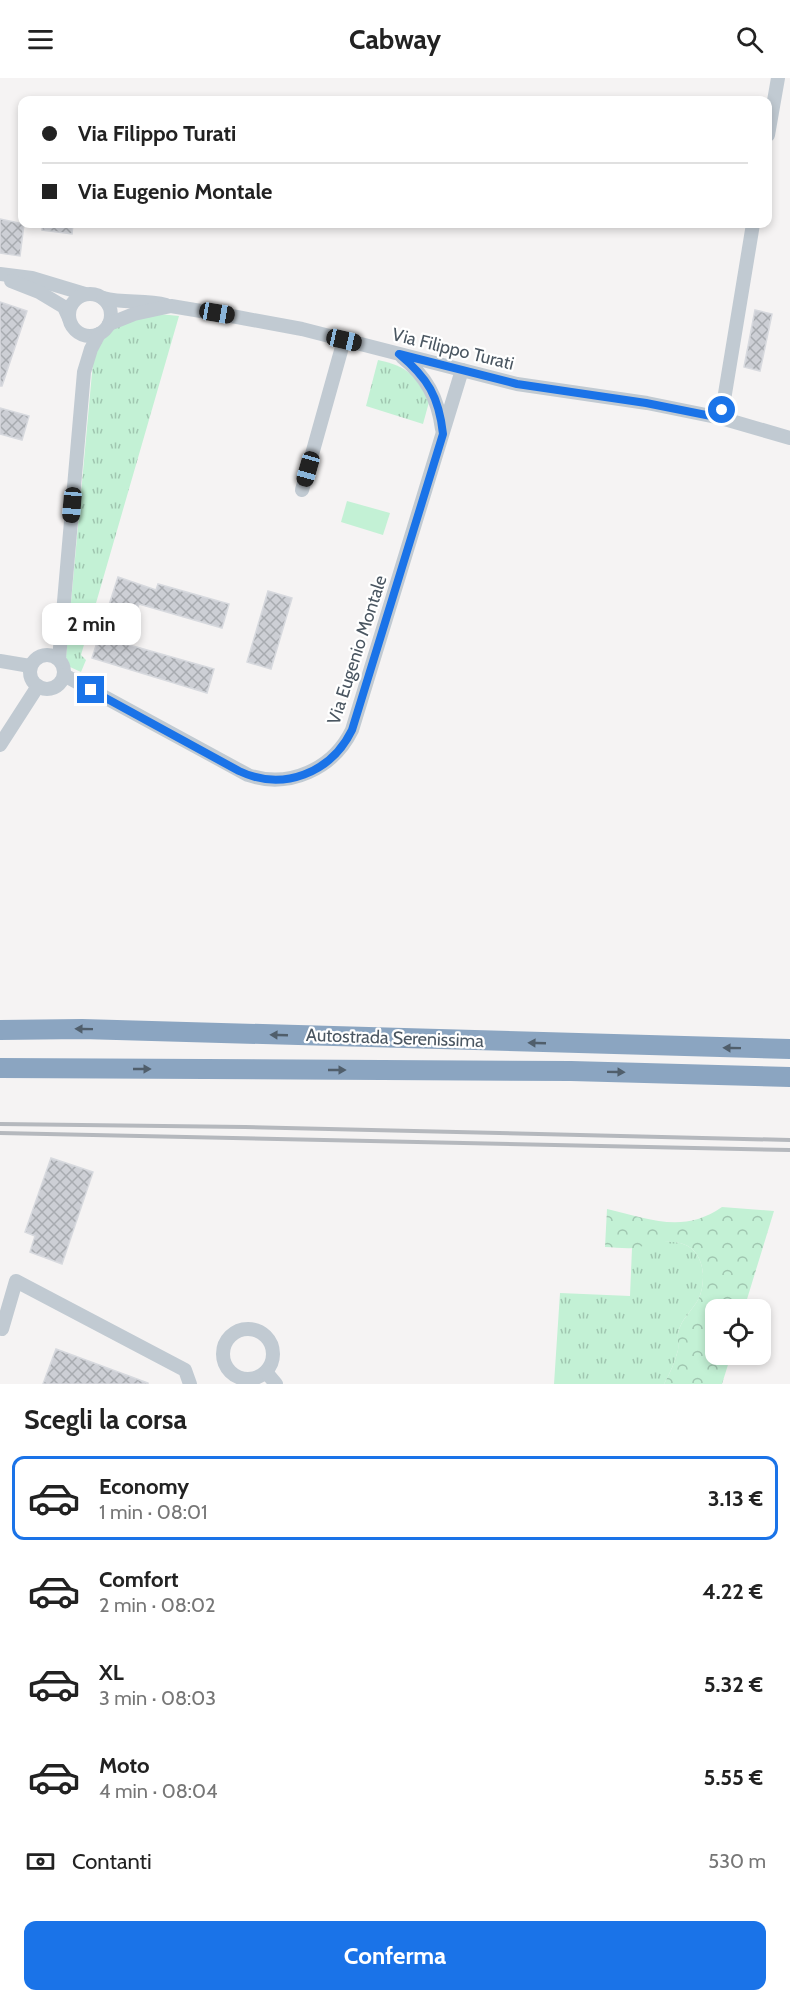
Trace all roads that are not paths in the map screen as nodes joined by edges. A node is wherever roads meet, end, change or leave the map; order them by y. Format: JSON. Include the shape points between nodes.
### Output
{"nodes":[{"id":1,"x":777,"y":78,"type":"edge"},
{"id":2,"x":772,"y":110,"type":"edge"},
{"id":3,"x":752,"y":228,"type":"edge"},
{"id":4,"x":0,"y":276,"type":"edge"},
{"id":5,"x":85,"y":294,"type":"junction"},
{"id":6,"x":103,"y":298,"type":"junction"},
{"id":7,"x":171,"y":306,"type":"junction"},
{"id":8,"x":71,"y":322,"type":"junction"},
{"id":9,"x":104,"y":329,"type":"junction"},
{"id":10,"x":344,"y":340,"type":"junction"},
{"id":11,"x":399,"y":354,"type":"junction"},
{"id":12,"x":462,"y":370,"type":"junction"},
{"id":13,"x":84,"y":372,"type":"junction"},
{"id":14,"x":721,"y":418,"type":"junction"},
{"id":15,"x":443,"y":434,"type":"junction"},
{"id":16,"x":790,"y":438,"type":"edge"},
{"id":17,"x":302,"y":490,"type":"dead end"},
{"id":18,"x":59,"y":660,"type":"junction"},
{"id":19,"x":0,"y":661,"type":"edge"},
{"id":20,"x":30,"y":666,"type":"junction"},
{"id":21,"x":64,"y":675,"type":"junction"},
{"id":22,"x":38,"y":686,"type":"junction"},
{"id":23,"x":0,"y":745,"type":"edge"},
{"id":24,"x":0,"y":1030,"type":"edge"},
{"id":25,"x":790,"y":1049,"type":"edge"},
{"id":26,"x":0,"y":1068,"type":"edge"},
{"id":27,"x":790,"y":1077,"type":"edge"},
{"id":28,"x":2,"y":1329,"type":"dead end"},
{"id":29,"x":266,"y":1372,"type":"dead end"},
{"id":30,"x":190,"y":1384,"type":"edge"},
{"id":31,"x":276,"y":1384,"type":"edge"}],
"edges":[{"from":1,"to":2,"type":"street"},
{"from":3,"to":14,"type":"street"},
{"from":4,"to":5,"type":"street","via":[[32,278]]},
{"from":4,"to":8,"type":"street","via":[[66,309]]},
{"from":5,"to":6,"type":"street"},
{"from":5,"to":8,"type":"street","via":[[71,306]]},
{"from":6,"to":7,"type":"street"},
{"from":6,"to":9,"type":"street","via":[[111,310]]},
{"from":7,"to":9,"type":"street","name":"Via Filippo Turati","via":[[134,314]]},
{"from":7,"to":10,"type":"street","name":"Via Filippo Turati"},
{"from":8,"to":9,"type":"street","via":[[76,331],[87,336]]},
{"from":8,"to":13,"type":"street","via":[[80,344]]},
{"from":9,"to":13,"type":"street","via":[[91,349]]},
{"from":10,"to":11,"type":"street","name":"Via Filippo Turati"},
{"from":10,"to":17,"type":"street"},
{"from":11,"to":12,"type":"street","name":"Via Filippo Turati"},
{"from":11,"to":15,"type":"street","name":"Via Eugenio Montale","via":[[430,387]]},
{"from":12,"to":14,"type":"street","name":"Via Filippo Turati","via":[[517,384]]},
{"from":12,"to":15,"type":"street","name":"Via Eugenio Montale"},
{"from":13,"to":18,"type":"street"},
{"from":14,"to":16,"type":"street","name":"Via Filippo Turati"},
{"from":15,"to":21,"type":"street","name":"Via Eugenio Montale","via":[[352,730],[335,755],[316,769],[280,781],[248,776]]},
{"from":18,"to":20,"type":"street","via":[[43,655]]},
{"from":18,"to":21,"type":"street"},
{"from":19,"to":20,"type":"street"},
{"from":20,"to":22,"type":"street","via":[[30,677]]},
{"from":21,"to":22,"type":"street","via":[[54,687]]},
{"from":22,"to":23,"type":"street"},
{"from":25,"to":24,"type":"highway","name":"Autostrada Serenissima","one_way":true},
{"from":26,"to":27,"type":"highway","name":"Autostrada Serenissima","one_way":true,"via":[[560,1071]]},
{"from":28,"to":30,"type":"street","via":[[16,1281],[185,1370]]},
{"from":29,"to":31,"type":"street"}]}
